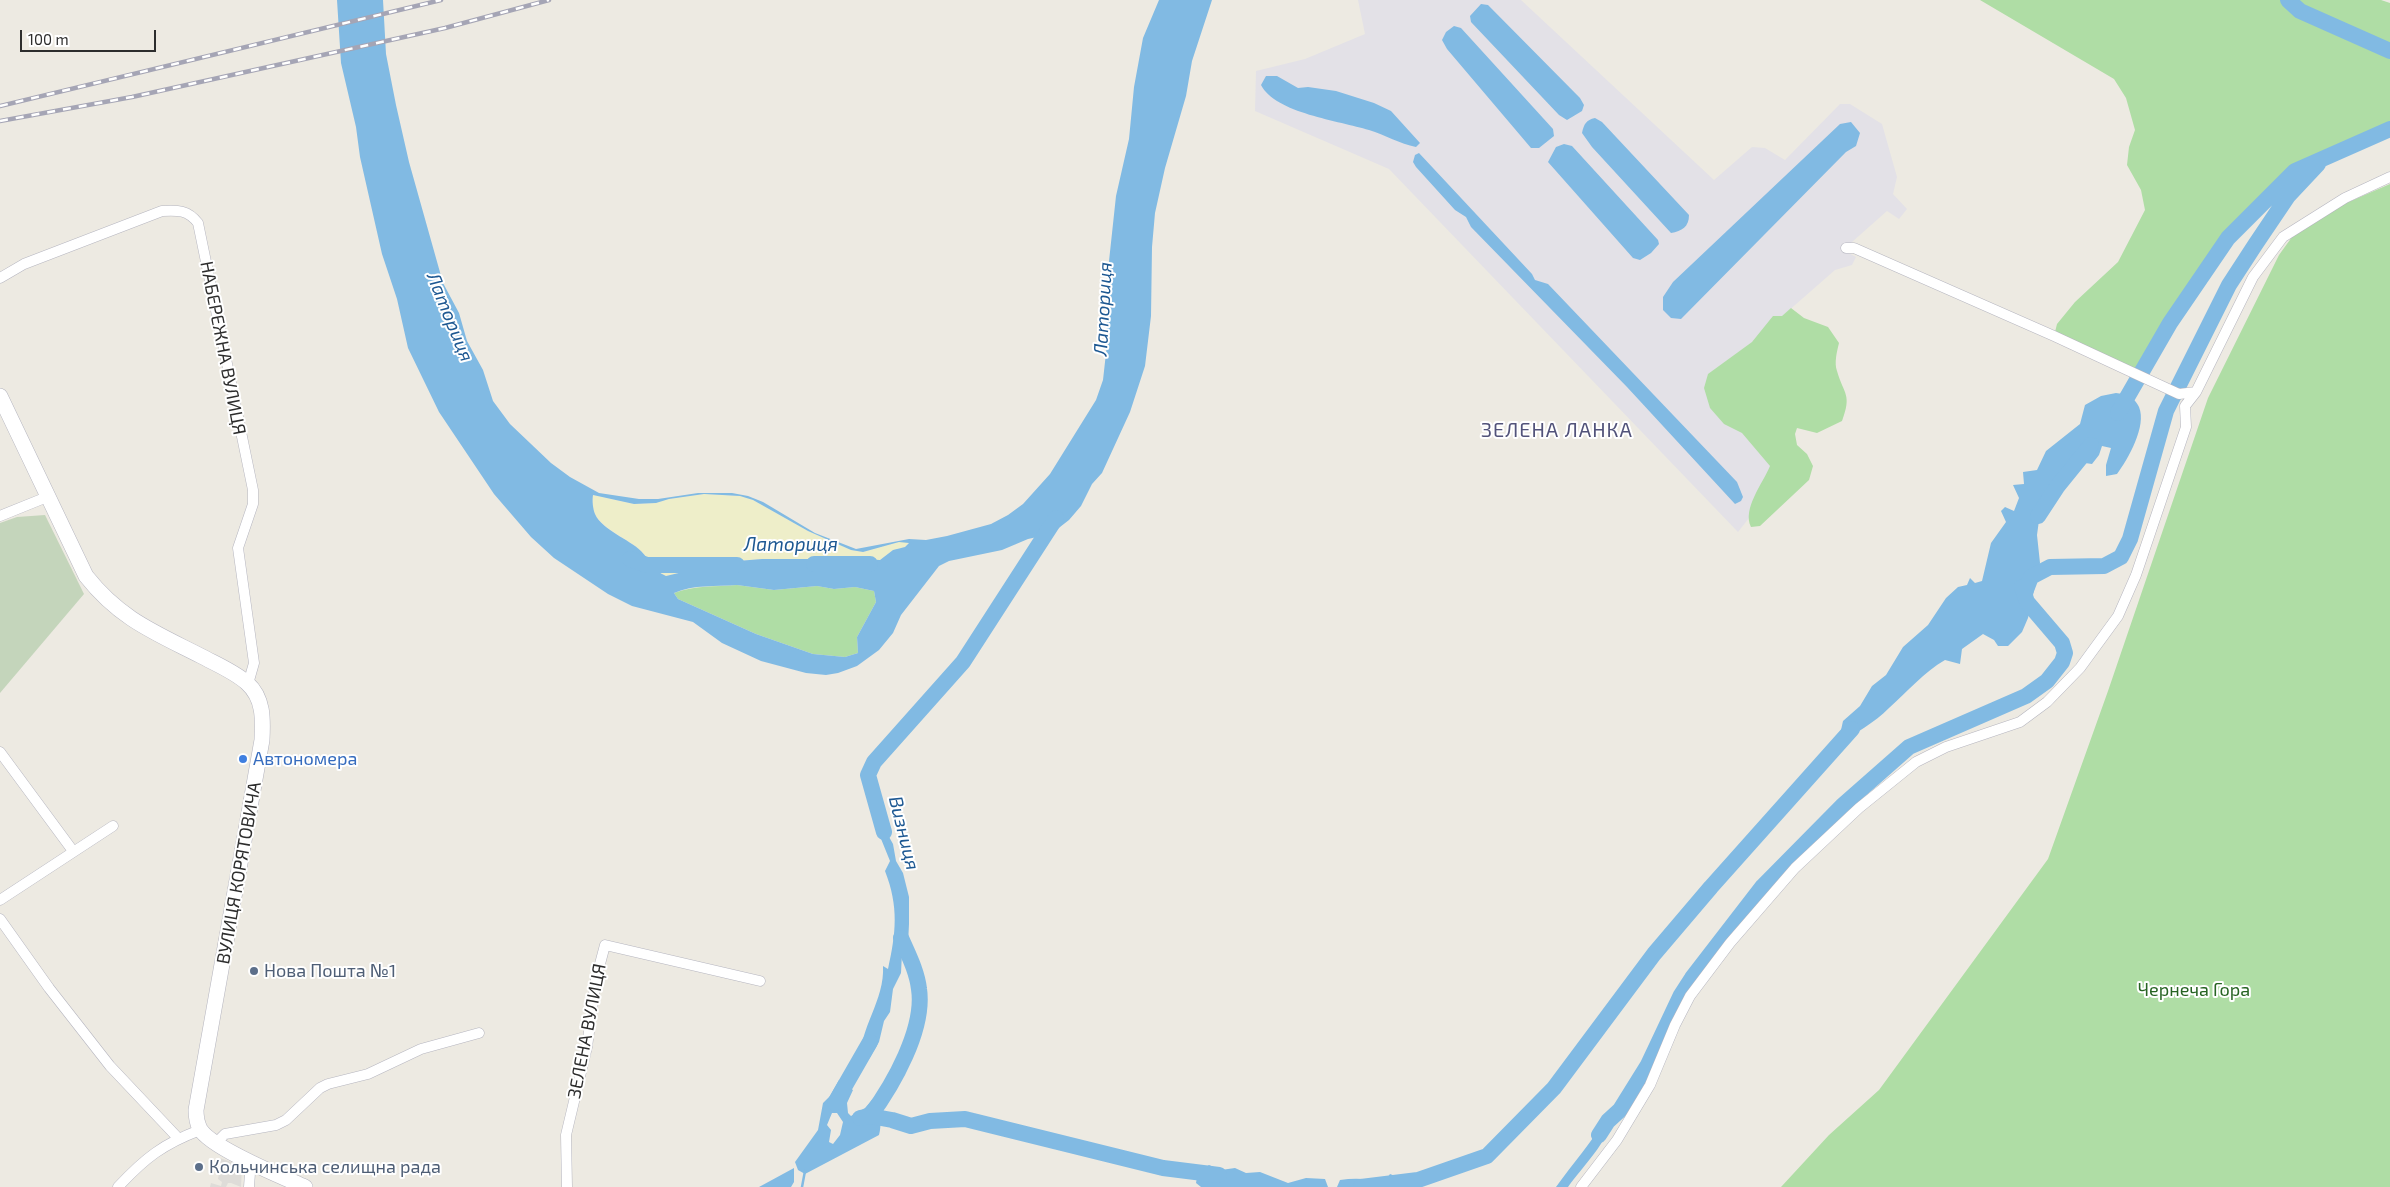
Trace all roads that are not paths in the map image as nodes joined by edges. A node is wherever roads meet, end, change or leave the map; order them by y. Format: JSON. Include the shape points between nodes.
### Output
{"nodes":[{"id":1,"x":2390,"y":178,"type":"edge"},
{"id":2,"x":1846,"y":248,"type":"dead end"},
{"id":3,"x":0,"y":278,"type":"edge"},
{"id":4,"x":2196,"y":392,"type":"junction"},
{"id":5,"x":0,"y":396,"type":"edge"},
{"id":6,"x":47,"y":497,"type":"junction"},
{"id":7,"x":0,"y":516,"type":"edge"},
{"id":8,"x":248,"y":684,"type":"junction"},
{"id":9,"x":0,"y":752,"type":"edge"},
{"id":10,"x":113,"y":826,"type":"dead end"},
{"id":11,"x":73,"y":852,"type":"junction"},
{"id":12,"x":0,"y":900,"type":"edge"},
{"id":13,"x":0,"y":919,"type":"edge"},
{"id":14,"x":760,"y":981,"type":"dead end"},
{"id":15,"x":479,"y":1033,"type":"dead end"},
{"id":16,"x":200,"y":1130,"type":"junction"},
{"id":17,"x":178,"y":1138,"type":"junction"},
{"id":18,"x":216,"y":1143,"type":"junction"},
{"id":19,"x":253,"y":1162,"type":"junction"},
{"id":20,"x":118,"y":1187,"type":"edge"},
{"id":21,"x":249,"y":1187,"type":"edge"},
{"id":22,"x":305,"y":1187,"type":"edge"},
{"id":23,"x":567,"y":1187,"type":"edge"},
{"id":24,"x":1581,"y":1187,"type":"edge"}],
"edges":[{"from":1,"to":4,"type":"street","via":[[2345,198],[2282,237],[2253,277]]},
{"from":2,"to":4,"type":"street","via":[[1854,248],[2179,394]]},
{"from":3,"to":8,"type":"street","name":"НАБЕРЕЖНА ВУЛИЦЯ","via":[[24,264],[162,211],[178,210],[191,214],[198,223],[253,490],[253,504],[238,548],[254,663]]},
{"from":4,"to":24,"type":"street","via":[[2185,406],[2186,427],[2136,575],[2118,616],[2076,672],[2047,702],[2020,722],[1946,747],[1916,762],[1859,808],[1795,868],[1730,943],[1690,996],[1650,1085],[1616,1140]]},
{"from":5,"to":6,"type":"main road","name":"ВУЛИЦЯ КОРЯТОВИЧА"},
{"from":6,"to":7,"type":"street"},
{"from":6,"to":8,"type":"main road","name":"ВУЛИЦЯ КОРЯТОВИЧА","via":[[86,576],[104,598],[128,618]]},
{"from":8,"to":16,"type":"main road","name":"ВУЛИЦЯ КОРЯТОВИЧА","via":[[263,714],[262,740],[196,1110]]},
{"from":9,"to":11,"type":"street"},
{"from":10,"to":11,"type":"street"},
{"from":11,"to":12,"type":"street"},
{"from":13,"to":17,"type":"street","via":[[110,1066]]},
{"from":14,"to":23,"type":"street","name":"ЗЕЛЕНА ВУЛИЦЯ","via":[[605,945],[596,979],[587,1047],[566,1135]]},
{"from":15,"to":18,"type":"street","via":[[421,1049],[368,1074],[328,1084],[281,1122],[225,1134]]},
{"from":16,"to":17,"type":"street"},
{"from":16,"to":18,"type":"main road"},
{"from":17,"to":20,"type":"street","via":[[143,1160]]},
{"from":18,"to":19,"type":"main road"},
{"from":19,"to":21,"type":"street"},
{"from":19,"to":22,"type":"main road"}]}
